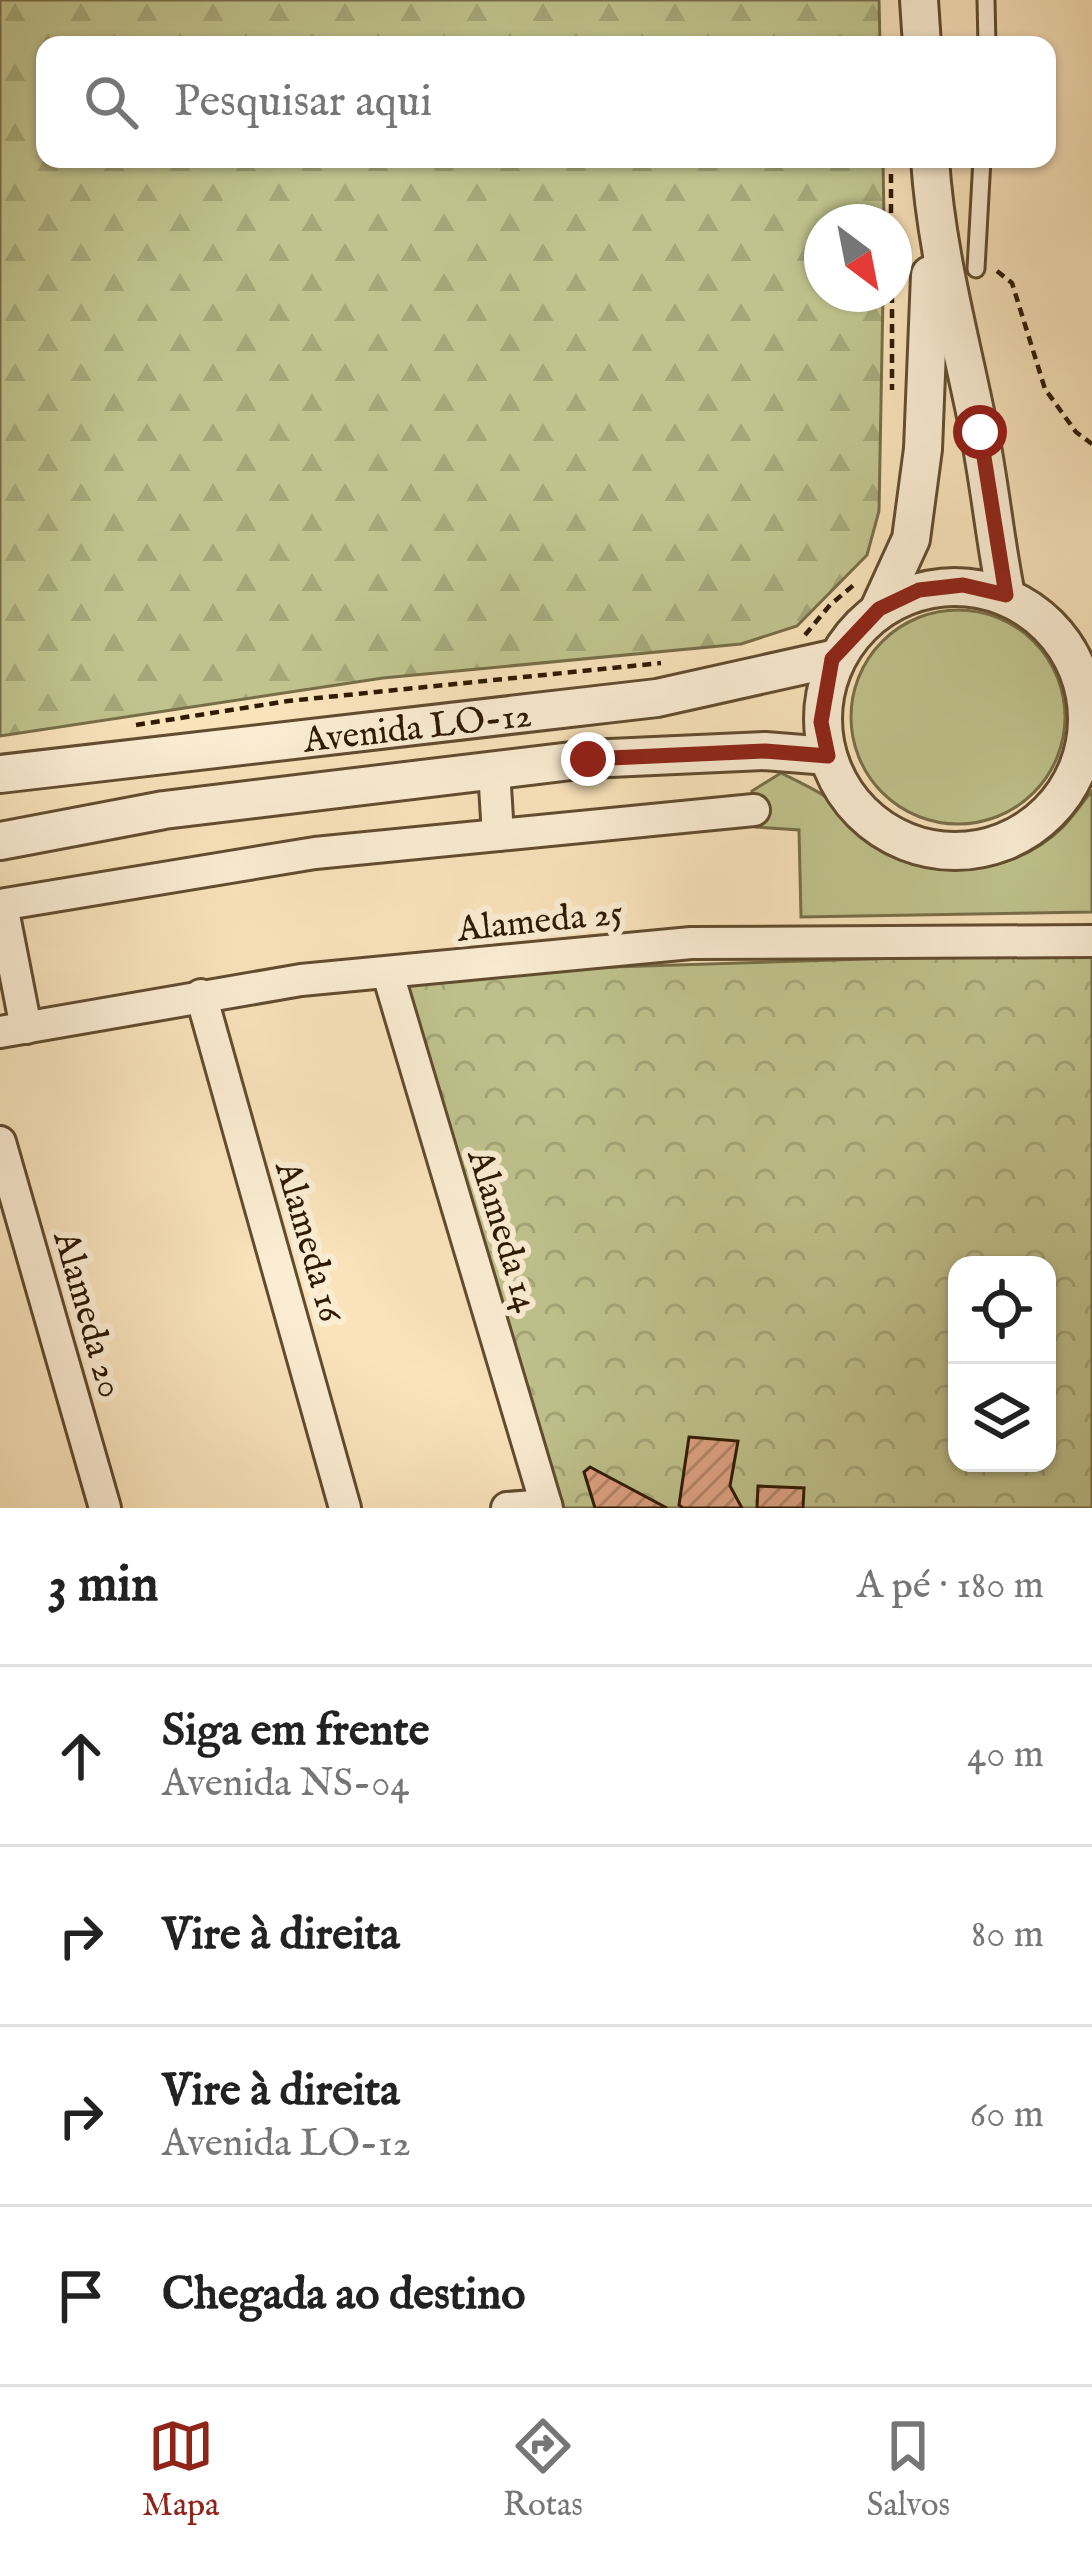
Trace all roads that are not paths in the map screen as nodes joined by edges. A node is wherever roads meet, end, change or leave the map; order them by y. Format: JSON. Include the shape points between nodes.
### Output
{"nodes":[{"id":1,"x":919,"y":0,"type":"edge"},
{"id":2,"x":986,"y":0,"type":"edge"},
{"id":3,"x":921,"y":36,"type":"edge"},
{"id":4,"x":987,"y":36,"type":"edge"},
{"id":5,"x":931,"y":168,"type":"edge"},
{"id":6,"x":982,"y":168,"type":"edge"},
{"id":7,"x":933,"y":206,"type":"junction"},
{"id":8,"x":976,"y":269,"type":"road end"},
{"id":9,"x":872,"y":592,"type":"junction"},
{"id":10,"x":1006,"y":595,"type":"junction"},
{"id":11,"x":832,"y":659,"type":"junction"},
{"id":12,"x":1086,"y":668,"type":"edge"},
{"id":13,"x":828,"y":756,"type":"junction"},
{"id":14,"x":1088,"y":764,"type":"edge"},
{"id":15,"x":494,"y":770,"type":"junction"},
{"id":16,"x":0,"y":774,"type":"edge"},
{"id":17,"x":754,"y":810,"type":"dead end"},
{"id":18,"x":498,"y":835,"type":"junction"},
{"id":19,"x":0,"y":841,"type":"edge"},
{"id":20,"x":1,"y":905,"type":"edge"},
{"id":21,"x":1092,"y":940,"type":"edge"},
{"id":22,"x":388,"y":974,"type":"junction"},
{"id":23,"x":202,"y":995,"type":"junction"},
{"id":24,"x":13,"y":1030,"type":"edge"},
{"id":25,"x":0,"y":1142,"type":"edge"},
{"id":26,"x":547,"y":1506,"type":"edge"},
{"id":27,"x":105,"y":1508,"type":"edge"},
{"id":28,"x":345,"y":1508,"type":"edge"},
{"id":29,"x":507,"y":1508,"type":"edge"}],
"edges":[{"from":1,"to":3,"type":"street"},
{"from":2,"to":4,"type":"lane"},
{"from":5,"to":7,"type":"street"},
{"from":6,"to":8,"type":"lane"},
{"from":7,"to":9,"type":"street","via":[[923,449],[910,539]]},
{"from":7,"to":10,"type":"street"},
{"from":9,"to":10,"type":"street","via":[[963,585]]},
{"from":9,"to":11,"type":"street"},
{"from":10,"to":12,"type":"street","via":[[1043,618]]},
{"from":11,"to":13,"type":"street","via":[[821,722]]},
{"from":11,"to":16,"type":"street","name":"Avenida LO-12","via":[[657,698]]},
{"from":12,"to":14,"type":"street"},
{"from":13,"to":14,"type":"street","via":[[852,803],[885,832],[926,849],[969,851],[1012,839],[1048,814]]},
{"from":13,"to":15,"type":"street","name":"Avenida LO-12","via":[[743,752]]},
{"from":15,"to":18,"type":"street"},
{"from":15,"to":19,"type":"street","name":"Avenida LO-12","via":[[164,810]]},
{"from":17,"to":18,"type":"street"},
{"from":18,"to":20,"type":"street","via":[[315,853]]},
{"from":20,"to":24,"type":"street"},
{"from":21,"to":22,"type":"street","name":"Alameda 25","via":[[691,943]]},
{"from":22,"to":23,"type":"street","name":"Alameda 25"},
{"from":22,"to":26,"type":"street","name":"Alameda 14"},
{"from":23,"to":24,"type":"street","name":"Alameda 25"},
{"from":23,"to":28,"type":"street","name":"Alameda 16"},
{"from":25,"to":27,"type":"street","name":"Alameda 20"},
{"from":26,"to":29,"type":"street"}]}
